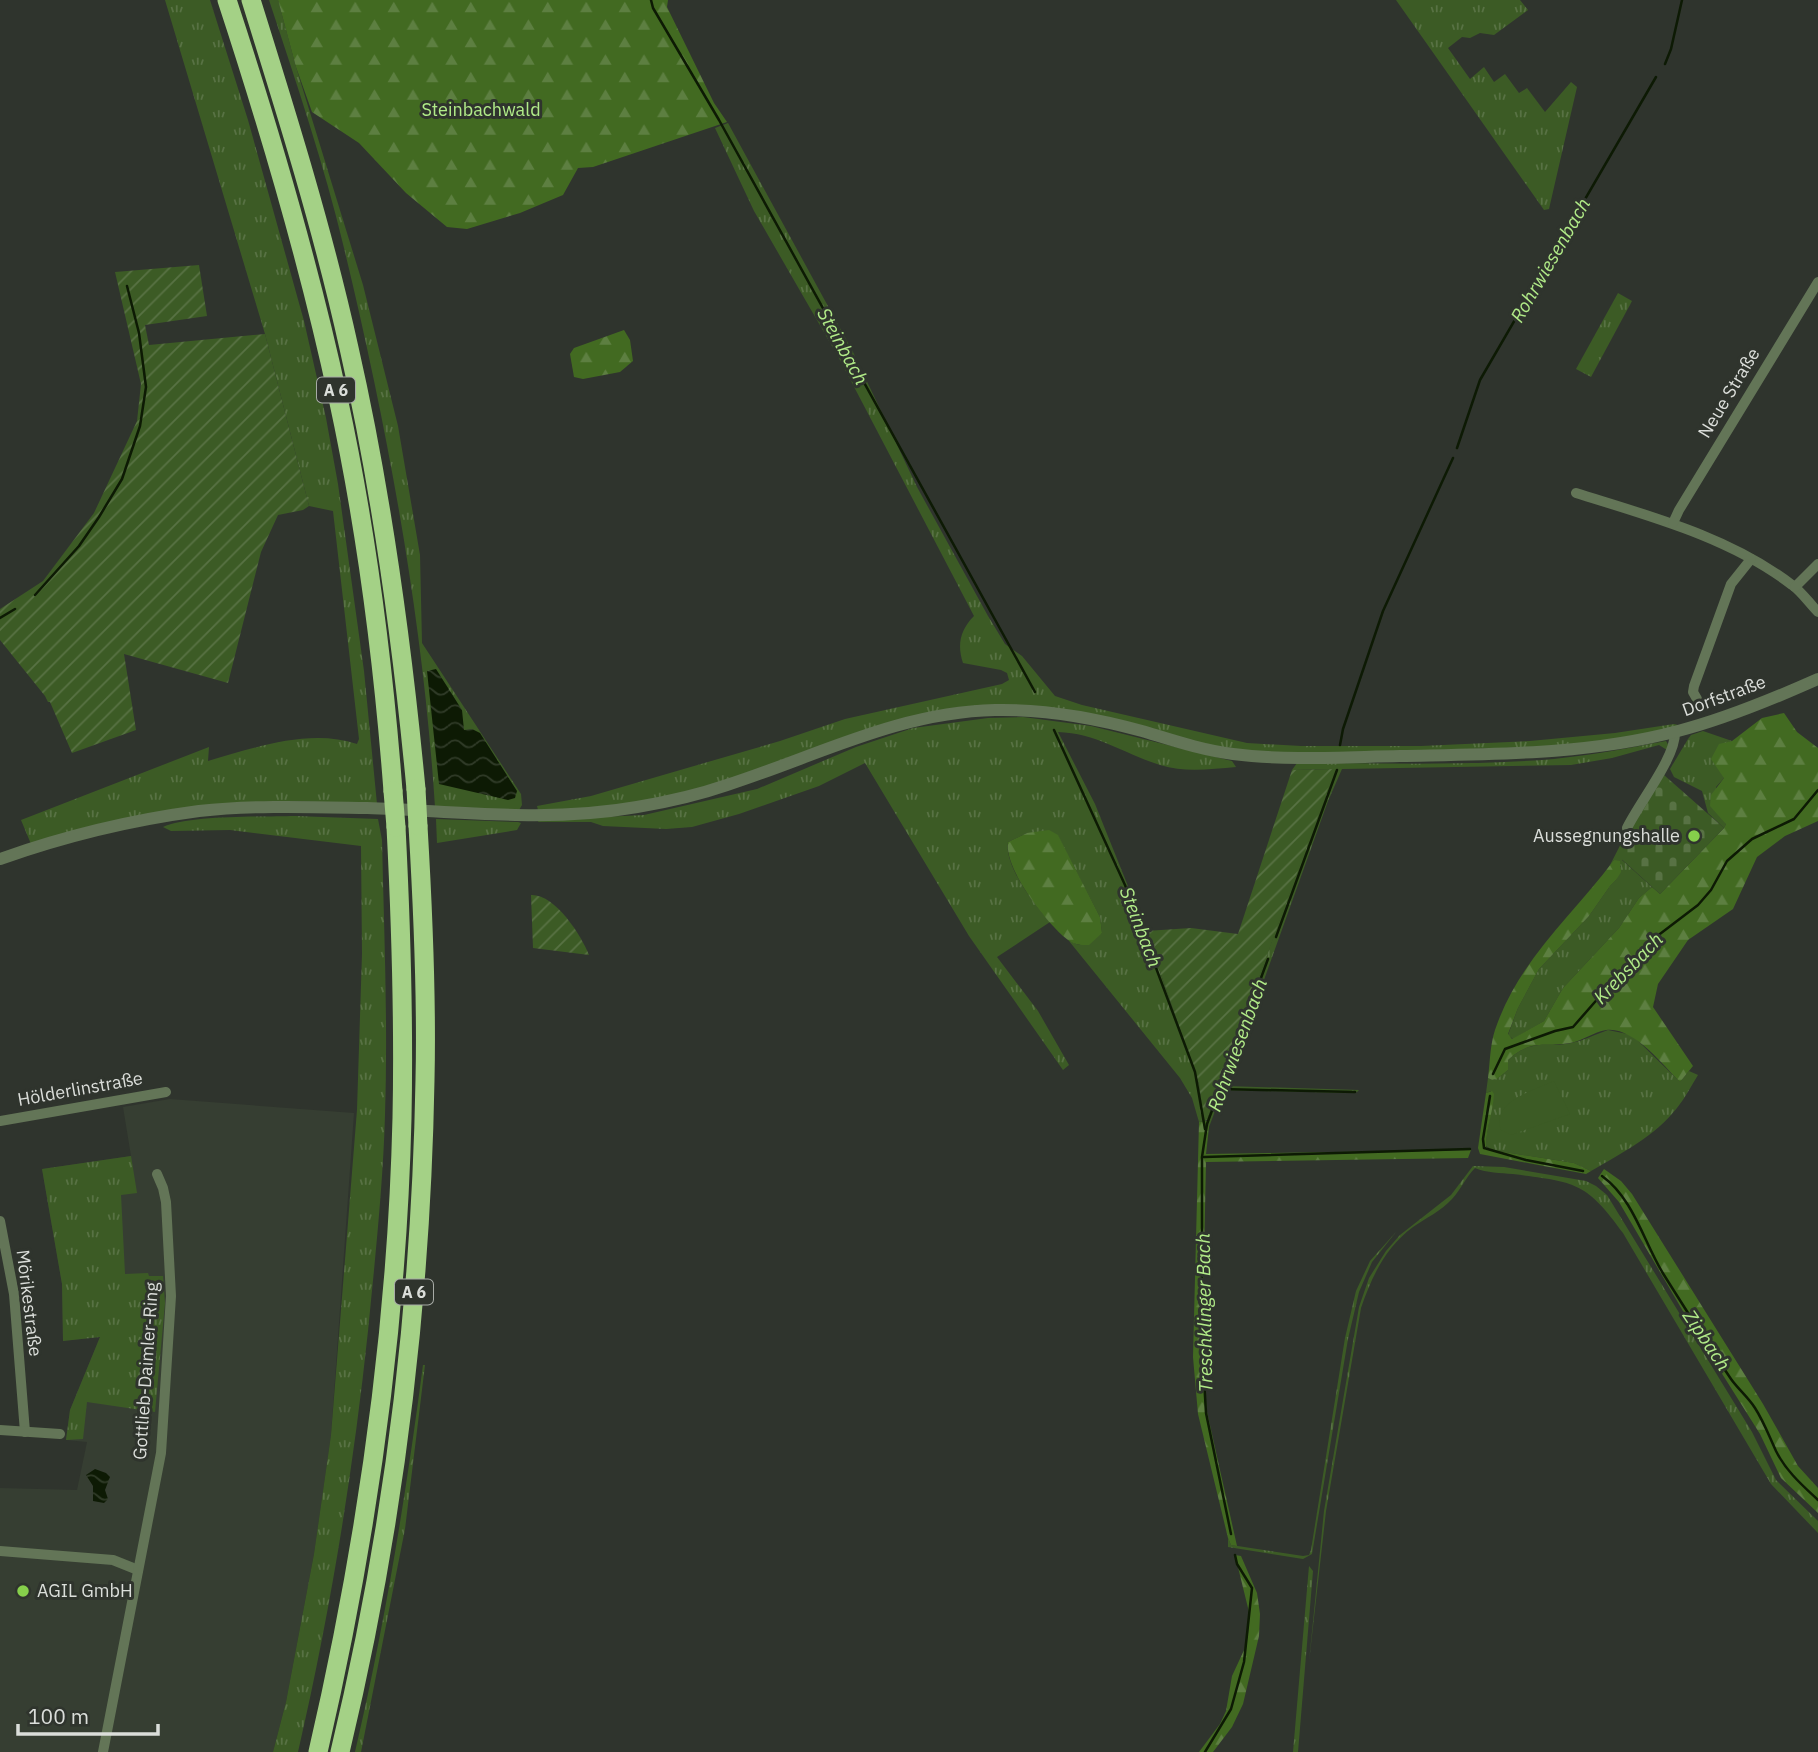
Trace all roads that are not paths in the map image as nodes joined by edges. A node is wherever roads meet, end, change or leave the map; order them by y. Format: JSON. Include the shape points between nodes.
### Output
{"nodes":[{"id":1,"x":227,"y":0,"type":"edge"},
{"id":2,"x":251,"y":0,"type":"edge"},
{"id":3,"x":1818,"y":282,"type":"edge"},
{"id":4,"x":1576,"y":493,"type":"dead end"},
{"id":5,"x":1673,"y":523,"type":"junction"},
{"id":6,"x":1751,"y":559,"type":"junction"},
{"id":7,"x":1818,"y":564,"type":"edge"},
{"id":8,"x":1795,"y":587,"type":"junction"},
{"id":9,"x":1818,"y":612,"type":"edge"},
{"id":10,"x":1818,"y":680,"type":"edge"},
{"id":11,"x":1697,"y":699,"type":"dead end"},
{"id":12,"x":1675,"y":732,"type":"junction"},
{"id":13,"x":1627,"y":828,"type":"dead end"},
{"id":14,"x":0,"y":859,"type":"edge"},
{"id":15,"x":166,"y":1092,"type":"dead end"},
{"id":16,"x":0,"y":1121,"type":"edge"},
{"id":17,"x":157,"y":1174,"type":"dead end"},
{"id":18,"x":0,"y":1221,"type":"edge"},
{"id":19,"x":0,"y":1430,"type":"edge"},
{"id":20,"x":26,"y":1432,"type":"junction"},
{"id":21,"x":60,"y":1434,"type":"dead end"},
{"id":22,"x":0,"y":1551,"type":"edge"},
{"id":23,"x":138,"y":1570,"type":"junction"},
{"id":24,"x":103,"y":1752,"type":"edge"},
{"id":25,"x":318,"y":1752,"type":"edge"},
{"id":26,"x":340,"y":1752,"type":"edge"}],
"edges":[{"from":1,"to":25,"type":"highway","number":"A 6","bridge":true,"via":[[275,153],[338,397],[369,567],[396,827],[403,1030],[394,1262],[368,1493]]},
{"from":2,"to":26,"type":"highway","number":"A 6","bridge":true,"via":[[307,180],[359,393],[390,565],[416,789],[424,936],[425,1067],[414,1293],[390,1498]]},
{"from":3,"to":5,"type":"street","name":"Neue Straße"},
{"from":4,"to":5,"type":"street"},
{"from":5,"to":6,"type":"street"},
{"from":6,"to":8,"type":"street"},
{"from":6,"to":11,"type":"street","via":[[1731,584],[1694,686]]},
{"from":7,"to":8,"type":"street"},
{"from":8,"to":9,"type":"street"},
{"from":10,"to":12,"type":"street","name":"Dorfstraße"},
{"from":12,"to":13,"type":"street","via":[[1670,754]]},
{"from":12,"to":14,"type":"street","name":"Dorfstraße","via":[[1532,754],[1256,756],[1201,748],[1056,713],[968,712],[890,726],[726,786],[635,807],[526,815],[372,808],[201,811],[114,825]]},
{"from":15,"to":16,"type":"street","name":"Hölderlinstraße"},
{"from":17,"to":23,"type":"street","name":"Gottlieb-Daimler-Ring","via":[[166,1202],[170,1328],[161,1453]]},
{"from":18,"to":20,"type":"street","name":"Mörikestraße","via":[[13,1294]]},
{"from":19,"to":20,"type":"street"},
{"from":20,"to":21,"type":"street"},
{"from":22,"to":23,"type":"street","via":[[113,1560]]},
{"from":23,"to":24,"type":"street","name":"Gottlieb-Daimler-Ring"}]}
